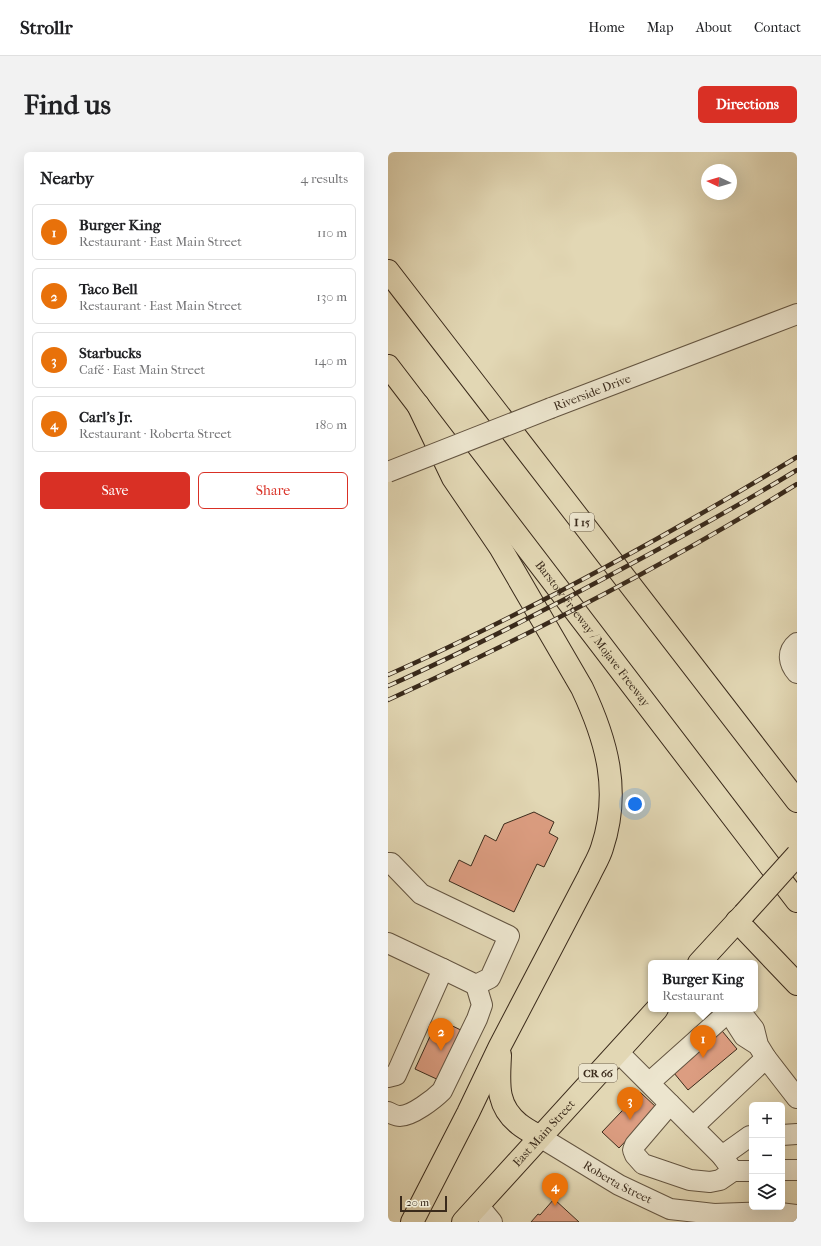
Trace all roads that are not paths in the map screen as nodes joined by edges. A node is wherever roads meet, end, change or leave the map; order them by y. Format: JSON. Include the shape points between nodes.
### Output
{"nodes":[{"id":1,"x":388,"y":271,"type":"edge"},
{"id":2,"x":797,"y":314,"type":"edge"},
{"id":3,"x":388,"y":366,"type":"edge"},
{"id":4,"x":418,"y":405,"type":"junction"},
{"id":5,"x":388,"y":472,"type":"edge"},
{"id":6,"x":797,"y":643,"type":"edge"},
{"id":7,"x":797,"y":673,"type":"edge"},
{"id":8,"x":775,"y":772,"type":"junction"},
{"id":9,"x":797,"y":787,"type":"edge"},
{"id":10,"x":797,"y":801,"type":"edge"},
{"id":11,"x":797,"y":855,"type":"edge"},
{"id":12,"x":389,"y":863,"type":"edge"},
{"id":13,"x":797,"y":901,"type":"edge"},
{"id":14,"x":741,"y":917,"type":"junction"},
{"id":15,"x":388,"y":943,"type":"edge"},
{"id":16,"x":702,"y":960,"type":"edge"},
{"id":17,"x":443,"y":969,"type":"junction"},
{"id":18,"x":797,"y":984,"type":"edge"},
{"id":19,"x":476,"y":985,"type":"junction"},
{"id":20,"x":654,"y":1012,"type":"edge"},
{"id":21,"x":500,"y":1046,"type":"junction"},
{"id":22,"x":618,"y":1052,"type":"junction"},
{"id":23,"x":762,"y":1052,"type":"junction"},
{"id":24,"x":388,"y":1077,"type":"edge"},
{"id":25,"x":650,"y":1082,"type":"junction"},
{"id":26,"x":797,"y":1098,"type":"edge"},
{"id":27,"x":670,"y":1104,"type":"junction"},
{"id":28,"x":388,"y":1112,"type":"edge"},
{"id":29,"x":693,"y":1127,"type":"junction"},
{"id":30,"x":797,"y":1134,"type":"edge"},
{"id":31,"x":785,"y":1135,"type":"edge"},
{"id":32,"x":540,"y":1137,"type":"junction"},
{"id":33,"x":749,"y":1138,"type":"edge"},
{"id":34,"x":735,"y":1166,"type":"edge"},
{"id":35,"x":785,"y":1170,"type":"edge"},
{"id":36,"x":797,"y":1170,"type":"edge"},
{"id":37,"x":478,"y":1205,"type":"junction"},
{"id":38,"x":797,"y":1215,"type":"edge"},
{"id":39,"x":771,"y":1217,"type":"edge"},
{"id":40,"x":714,"y":1218,"type":"edge"},
{"id":41,"x":412,"y":1222,"type":"edge"},
{"id":42,"x":463,"y":1222,"type":"edge"},
{"id":43,"x":492,"y":1222,"type":"edge"}],
"edges":[{"from":1,"to":8,"type":"main road","number":"I 15"},
{"from":2,"to":5,"type":"street","name":"Riverside Drive","bridge":true},
{"from":3,"to":4,"type":"main road","name":"Barstow Freeway / Mojave Freeway"},
{"from":4,"to":13,"type":"main road","name":"Barstow Freeway / Mojave Freeway"},
{"from":4,"to":21,"type":"main road","via":[[453,478],[500,547],[582,688],[594,712],[610,767],[611,796],[602,849]]},
{"from":6,"to":7,"type":"street","via":[[790,654],[790,661]]},
{"from":8,"to":9,"type":"main road"},
{"from":8,"to":10,"type":"main road","number":"I 15"},
{"from":11,"to":14,"type":"main road","bridge":true},
{"from":12,"to":19,"type":"street","via":[[421,894],[509,936],[490,978]]},
{"from":14,"to":16,"type":"main road"},
{"from":14,"to":18,"type":"main road"},
{"from":15,"to":17,"type":"street"},
{"from":17,"to":19,"type":"street"},
{"from":17,"to":24,"type":"street","via":[[396,1075]]},
{"from":19,"to":28,"type":"street","via":[[482,1005],[478,1019],[442,1091],[408,1114],[401,1116]]},
{"from":20,"to":22,"type":"main road","name":"East Main Street","number":"CR 66"},
{"from":21,"to":32,"type":"main road","via":[[499,1091],[502,1104],[518,1124]]},
{"from":21,"to":41,"type":"main road"},
{"from":22,"to":25,"type":"street"},
{"from":22,"to":32,"type":"main road","name":"East Main Street","number":"CR 66"},
{"from":23,"to":25,"type":"street","via":[[744,1036],[735,1022],[734,1013],[726,1014]]},
{"from":23,"to":26,"type":"street"},
{"from":23,"to":29,"type":"street"},
{"from":25,"to":27,"type":"street"},
{"from":27,"to":29,"type":"street"},
{"from":27,"to":34,"type":"street","via":[[635,1144],[635,1155],[643,1164],[690,1180],[710,1182],[720,1180]]},
{"from":29,"to":34,"type":"street"},
{"from":30,"to":31,"type":"street"},
{"from":32,"to":37,"type":"main road","name":"East Main Street","number":"CR 66"},
{"from":32,"to":40,"type":"street","name":"Roberta Street","via":[[619,1185],[670,1209]]},
{"from":33,"to":34,"type":"street"},
{"from":35,"to":36,"type":"street"},
{"from":37,"to":42,"type":"main road","name":"East Main Street","number":"CR 66"},
{"from":37,"to":43,"type":"street"},
{"from":38,"to":39,"type":"street","name":"Roberta Street"},
{"from":39,"to":40,"type":"street","name":"Roberta Street"}]}
